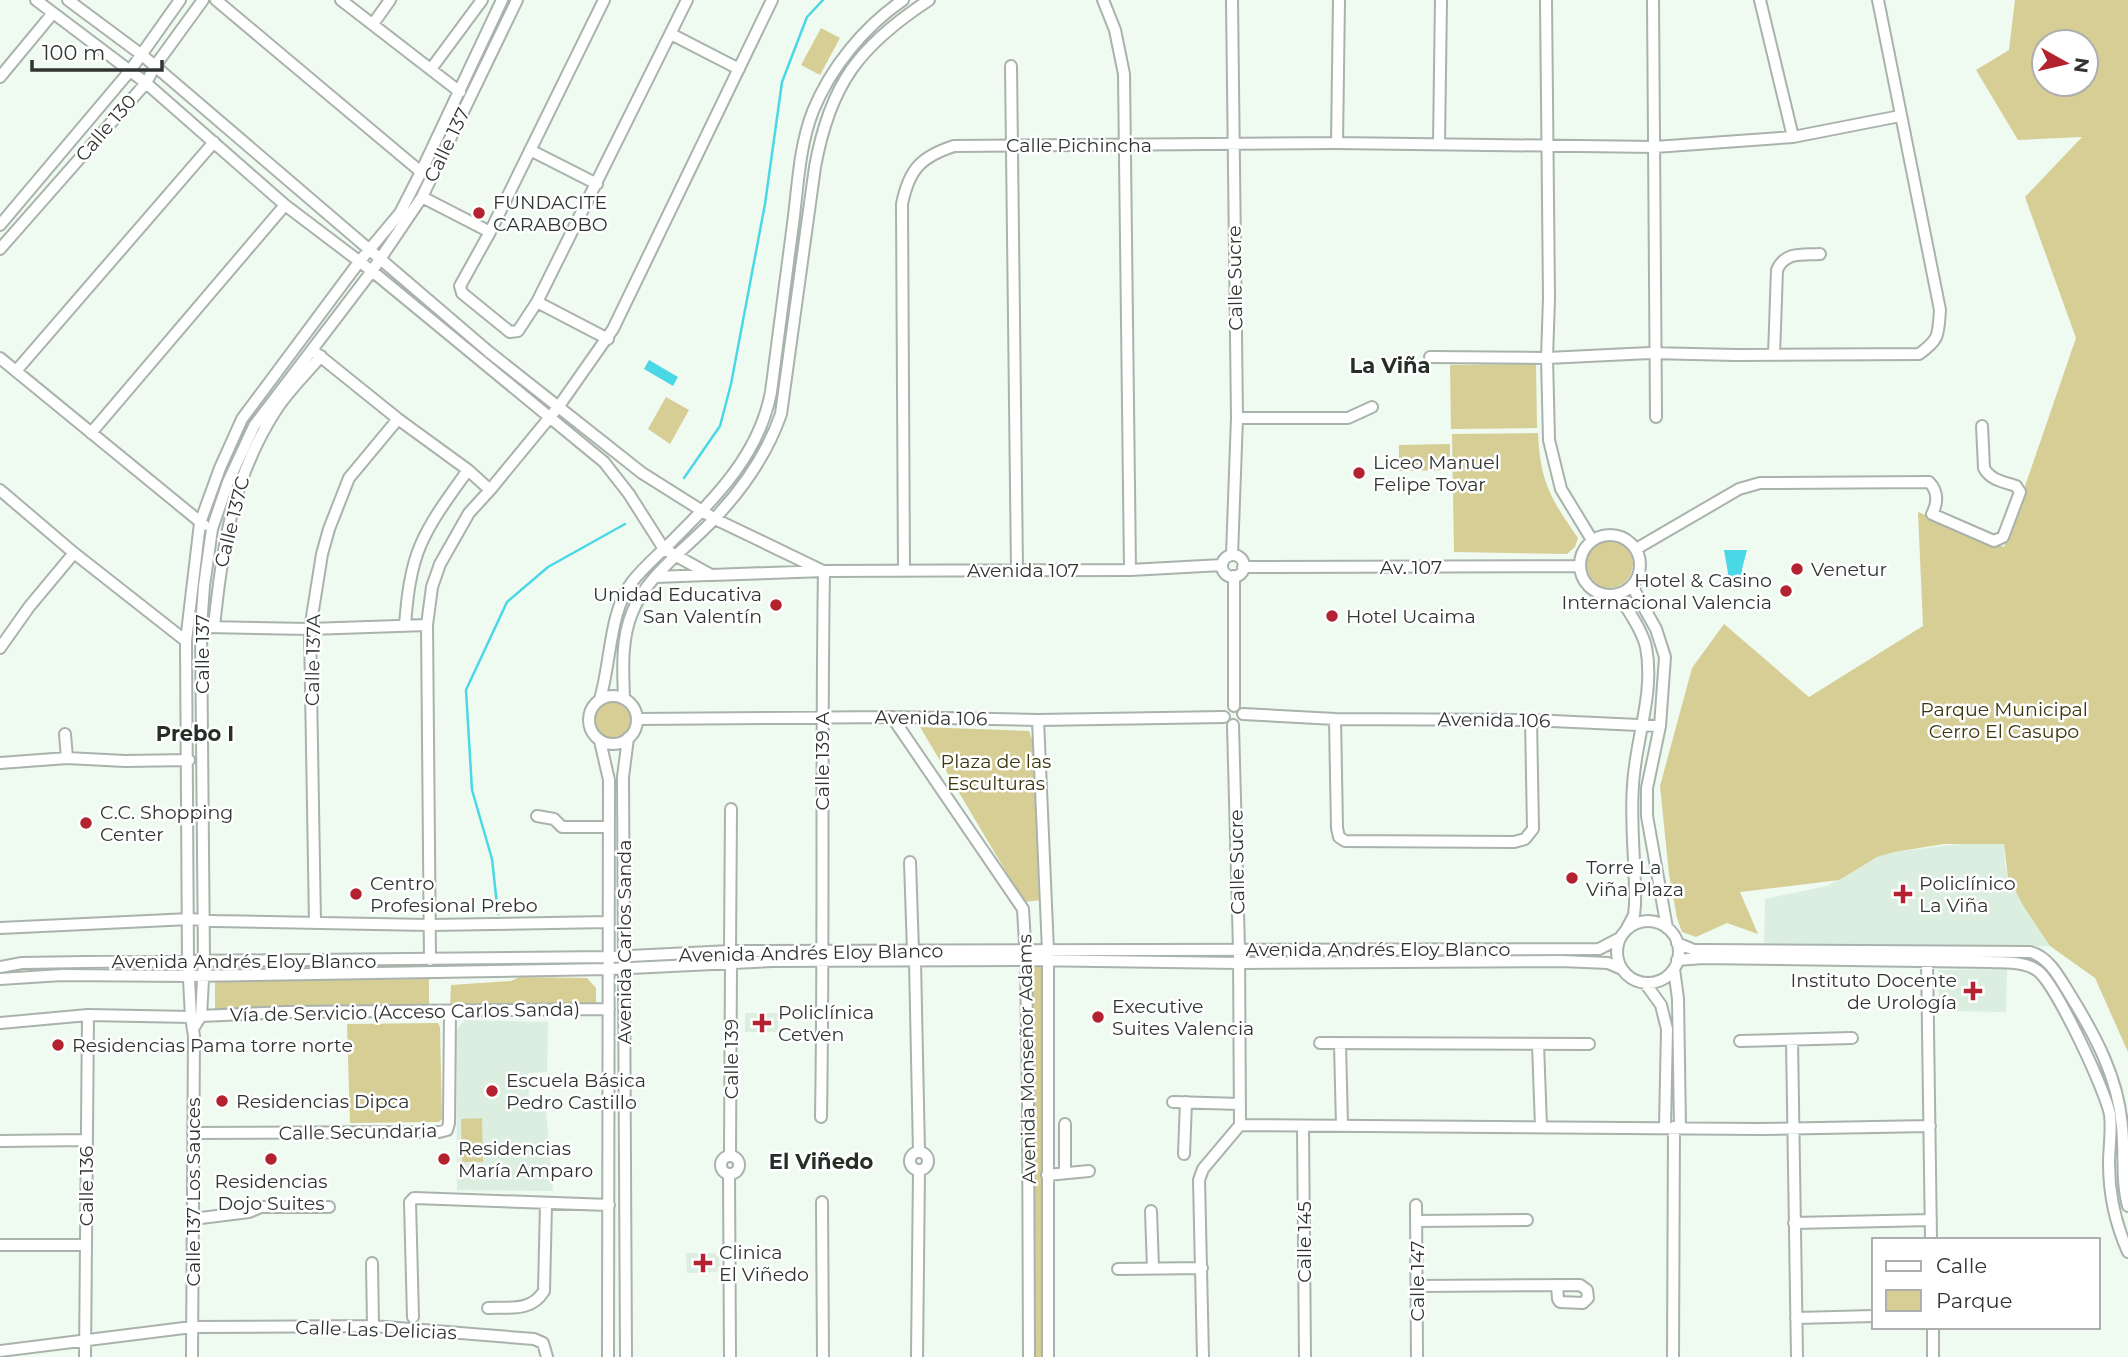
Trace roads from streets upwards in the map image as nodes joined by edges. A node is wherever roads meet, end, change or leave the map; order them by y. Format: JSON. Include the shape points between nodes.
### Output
{"nodes":[{"id":1,"x":36,"y":0,"type":"edge"},
{"id":2,"x":68,"y":0,"type":"edge"},
{"id":3,"x":180,"y":0,"type":"edge"},
{"id":4,"x":204,"y":0,"type":"edge"},
{"id":5,"x":216,"y":0,"type":"edge"},
{"id":6,"x":341,"y":0,"type":"edge"},
{"id":7,"x":390,"y":0,"type":"edge"},
{"id":8,"x":482,"y":0,"type":"edge"},
{"id":9,"x":502,"y":0,"type":"edge"},
{"id":10,"x":517,"y":0,"type":"edge"},
{"id":11,"x":604,"y":0,"type":"edge"},
{"id":12,"x":688,"y":0,"type":"edge"},
{"id":13,"x":772,"y":0,"type":"edge"},
{"id":14,"x":903,"y":0,"type":"edge"},
{"id":15,"x":1103,"y":0,"type":"edge"},
{"id":16,"x":1232,"y":0,"type":"edge"},
{"id":17,"x":1339,"y":0,"type":"edge"},
{"id":18,"x":1441,"y":0,"type":"edge"},
{"id":19,"x":1546,"y":0,"type":"edge"},
{"id":20,"x":1653,"y":0,"type":"edge"},
{"id":21,"x":1760,"y":0,"type":"edge"},
{"id":22,"x":1878,"y":0,"type":"edge"},
{"id":23,"x":922,"y":2,"type":"edge"},
{"id":24,"x":54,"y":13,"type":"junction"},
{"id":25,"x":373,"y":24,"type":"junction"},
{"id":26,"x":671,"y":34,"type":"junction"},
{"id":27,"x":142,"y":55,"type":"junction"},
{"id":28,"x":155,"y":66,"type":"junction"},
{"id":29,"x":1011,"y":66,"type":"dead end"},
{"id":30,"x":431,"y":69,"type":"junction"},
{"id":31,"x":739,"y":69,"type":"junction"},
{"id":32,"x":129,"y":72,"type":"junction"},
{"id":33,"x":0,"y":77,"type":"edge"},
{"id":34,"x":146,"y":83,"type":"junction"},
{"id":35,"x":460,"y":92,"type":"junction"},
{"id":36,"x":1900,"y":116,"type":"junction"},
{"id":37,"x":1793,"y":137,"type":"junction"},
{"id":38,"x":214,"y":142,"type":"junction"},
{"id":39,"x":1337,"y":143,"type":"junction"},
{"id":40,"x":1439,"y":143,"type":"junction"},
{"id":41,"x":1233,"y":144,"type":"junction"},
{"id":42,"x":1125,"y":145,"type":"junction"},
{"id":43,"x":1012,"y":146,"type":"junction"},
{"id":44,"x":1546,"y":146,"type":"junction"},
{"id":45,"x":1655,"y":147,"type":"junction"},
{"id":46,"x":530,"y":150,"type":"junction"},
{"id":47,"x":421,"y":172,"type":"junction"},
{"id":48,"x":39,"y":181,"type":"junction"},
{"id":49,"x":597,"y":184,"type":"junction"},
{"id":50,"x":50,"y":192,"type":"junction"},
{"id":51,"x":422,"y":197,"type":"junction"},
{"id":52,"x":285,"y":205,"type":"junction"},
{"id":53,"x":0,"y":225,"type":"edge"},
{"id":54,"x":491,"y":232,"type":"junction"},
{"id":55,"x":0,"y":249,"type":"edge"},
{"id":56,"x":369,"y":250,"type":"junction"},
{"id":57,"x":1821,"y":254,"type":"dead end"},
{"id":58,"x":381,"y":258,"type":"junction"},
{"id":59,"x":359,"y":262,"type":"junction"},
{"id":60,"x":372,"y":271,"type":"junction"},
{"id":61,"x":537,"y":302,"type":"junction"},
{"id":62,"x":608,"y":340,"type":"junction"},
{"id":63,"x":316,"y":352,"type":"junction"},
{"id":64,"x":1655,"y":353,"type":"junction"},
{"id":65,"x":1774,"y":355,"type":"junction"},
{"id":66,"x":1430,"y":357,"type":"dead end"},
{"id":67,"x":0,"y":358,"type":"edge"},
{"id":68,"x":1547,"y":358,"type":"junction"},
{"id":69,"x":16,"y":371,"type":"junction"},
{"id":70,"x":773,"y":375,"type":"junction"},
{"id":71,"x":787,"y":376,"type":"junction"},
{"id":72,"x":559,"y":406,"type":"junction"},
{"id":73,"x":1372,"y":407,"type":"dead end"},
{"id":74,"x":550,"y":417,"type":"junction"},
{"id":75,"x":1656,"y":417,"type":"dead end"},
{"id":76,"x":1237,"y":418,"type":"junction"},
{"id":77,"x":398,"y":419,"type":"junction"},
{"id":78,"x":1982,"y":426,"type":"dead end"},
{"id":79,"x":91,"y":433,"type":"junction"},
{"id":80,"x":468,"y":470,"type":"junction"},
{"id":81,"x":0,"y":490,"type":"edge"},
{"id":82,"x":491,"y":490,"type":"junction"},
{"id":83,"x":701,"y":510,"type":"junction"},
{"id":84,"x":715,"y":519,"type":"junction"},
{"id":85,"x":200,"y":523,"type":"junction"},
{"id":86,"x":212,"y":529,"type":"junction"},
{"id":87,"x":1592,"y":540,"type":"junction"},
{"id":88,"x":664,"y":549,"type":"junction"},
{"id":89,"x":1636,"y":549,"type":"junction"},
{"id":90,"x":74,"y":553,"type":"junction"},
{"id":91,"x":678,"y":555,"type":"junction"},
{"id":92,"x":1232,"y":555,"type":"junction"},
{"id":93,"x":1222,"y":565,"type":"junction"},
{"id":94,"x":1580,"y":566,"type":"junction"},
{"id":95,"x":1243,"y":567,"type":"junction"},
{"id":96,"x":1017,"y":570,"type":"junction"},
{"id":97,"x":1130,"y":570,"type":"junction"},
{"id":98,"x":824,"y":571,"type":"junction"},
{"id":99,"x":904,"y":571,"type":"junction"},
{"id":100,"x":711,"y":575,"type":"junction"},
{"id":101,"x":1234,"y":576,"type":"junction"},
{"id":102,"x":655,"y":577,"type":"junction"},
{"id":103,"x":1632,"y":586,"type":"junction"},
{"id":104,"x":1618,"y":595,"type":"junction"},
{"id":105,"x":405,"y":625,"type":"junction"},
{"id":106,"x":427,"y":625,"type":"junction"},
{"id":107,"x":201,"y":627,"type":"junction"},
{"id":108,"x":214,"y":627,"type":"junction"},
{"id":109,"x":310,"y":629,"type":"junction"},
{"id":110,"x":186,"y":641,"type":"junction"},
{"id":111,"x":0,"y":648,"type":"edge"},
{"id":112,"x":624,"y":698,"type":"junction"},
{"id":113,"x":600,"y":699,"type":"junction"},
{"id":114,"x":1234,"y":706,"type":"junction"},
{"id":115,"x":1243,"y":714,"type":"junction"},
{"id":116,"x":1224,"y":717,"type":"junction"},
{"id":117,"x":892,"y":718,"type":"junction"},
{"id":118,"x":637,"y":719,"type":"junction"},
{"id":119,"x":822,"y":719,"type":"junction"},
{"id":120,"x":1335,"y":719,"type":"junction"},
{"id":121,"x":1038,"y":720,"type":"junction"},
{"id":122,"x":1531,"y":720,"type":"junction"},
{"id":123,"x":1643,"y":724,"type":"junction"},
{"id":124,"x":1233,"y":725,"type":"junction"},
{"id":125,"x":1660,"y":726,"type":"junction"},
{"id":126,"x":65,"y":734,"type":"dead end"},
{"id":127,"x":628,"y":738,"type":"junction"},
{"id":128,"x":600,"y":741,"type":"junction"},
{"id":129,"x":67,"y":758,"type":"junction"},
{"id":130,"x":202,"y":760,"type":"junction"},
{"id":131,"x":186,"y":761,"type":"junction"},
{"id":132,"x":0,"y":763,"type":"edge"},
{"id":133,"x":731,"y":809,"type":"dead end"},
{"id":134,"x":537,"y":816,"type":"dead end"},
{"id":135,"x":609,"y":827,"type":"junction"},
{"id":136,"x":910,"y":862,"type":"dead end"},
{"id":137,"x":190,"y":919,"type":"junction"},
{"id":138,"x":203,"y":920,"type":"junction"},
{"id":139,"x":1047,"y":920,"type":"junction"},
{"id":140,"x":608,"y":922,"type":"junction"},
{"id":141,"x":315,"y":923,"type":"junction"},
{"id":142,"x":1025,"y":924,"type":"junction"},
{"id":143,"x":429,"y":925,"type":"junction"},
{"id":144,"x":0,"y":928,"type":"edge"},
{"id":145,"x":1667,"y":928,"type":"junction"},
{"id":146,"x":1623,"y":934,"type":"junction"},
{"id":147,"x":1677,"y":943,"type":"junction"},
{"id":148,"x":1239,"y":949,"type":"junction"},
{"id":149,"x":1026,"y":955,"type":"junction"},
{"id":150,"x":731,"y":956,"type":"junction"},
{"id":151,"x":914,"y":956,"type":"junction"},
{"id":152,"x":1048,"y":956,"type":"junction"},
{"id":153,"x":823,"y":957,"type":"junction"},
{"id":154,"x":1927,"y":957,"type":"junction"},
{"id":155,"x":430,"y":960,"type":"junction"},
{"id":156,"x":188,"y":961,"type":"junction"},
{"id":157,"x":204,"y":961,"type":"junction"},
{"id":158,"x":624,"y":962,"type":"junction"},
{"id":159,"x":610,"y":963,"type":"junction"},
{"id":160,"x":1238,"y":963,"type":"junction"},
{"id":161,"x":1676,"y":964,"type":"junction"},
{"id":162,"x":0,"y":967,"type":"edge"},
{"id":163,"x":1622,"y":969,"type":"junction"},
{"id":164,"x":203,"y":975,"type":"junction"},
{"id":165,"x":189,"y":976,"type":"junction"},
{"id":166,"x":0,"y":979,"type":"edge"},
{"id":167,"x":1645,"y":983,"type":"junction"},
{"id":168,"x":609,"y":1009,"type":"junction"},
{"id":169,"x":450,"y":1012,"type":"junction"},
{"id":170,"x":88,"y":1015,"type":"junction"},
{"id":171,"x":195,"y":1020,"type":"junction"},
{"id":172,"x":0,"y":1023,"type":"edge"},
{"id":173,"x":1852,"y":1038,"type":"dead end"},
{"id":174,"x":1792,"y":1040,"type":"junction"},
{"id":175,"x":1740,"y":1041,"type":"dead end"},
{"id":176,"x":1320,"y":1044,"type":"dead end"},
{"id":177,"x":1340,"y":1044,"type":"junction"},
{"id":178,"x":1538,"y":1044,"type":"junction"},
{"id":179,"x":1589,"y":1044,"type":"dead end"},
{"id":180,"x":1173,"y":1102,"type":"dead end"},
{"id":181,"x":1186,"y":1102,"type":"junction"},
{"id":182,"x":1240,"y":1104,"type":"junction"},
{"id":183,"x":821,"y":1116,"type":"dead end"},
{"id":184,"x":1065,"y":1124,"type":"dead end"},
{"id":185,"x":1240,"y":1125,"type":"junction"},
{"id":186,"x":1930,"y":1125,"type":"junction"},
{"id":187,"x":1342,"y":1126,"type":"junction"},
{"id":188,"x":1303,"y":1127,"type":"junction"},
{"id":189,"x":1541,"y":1127,"type":"junction"},
{"id":190,"x":1673,"y":1127,"type":"junction"},
{"id":191,"x":1792,"y":1128,"type":"junction"},
{"id":192,"x":193,"y":1133,"type":"junction"},
{"id":193,"x":85,"y":1140,"type":"junction"},
{"id":194,"x":0,"y":1141,"type":"edge"},
{"id":195,"x":1184,"y":1154,"type":"dead end"},
{"id":196,"x":1089,"y":1171,"type":"dead end"},
{"id":197,"x":1065,"y":1173,"type":"junction"},
{"id":198,"x":1047,"y":1175,"type":"junction"},
{"id":199,"x":822,"y":1202,"type":"dead end"},
{"id":200,"x":546,"y":1204,"type":"junction"},
{"id":201,"x":609,"y":1205,"type":"junction"},
{"id":202,"x":1416,"y":1205,"type":"dead end"},
{"id":203,"x":2128,"y":1206,"type":"edge"},
{"id":204,"x":329,"y":1207,"type":"dead end"},
{"id":205,"x":1151,"y":1210,"type":"dead end"},
{"id":206,"x":193,"y":1219,"type":"junction"},
{"id":207,"x":1527,"y":1220,"type":"dead end"},
{"id":208,"x":1931,"y":1220,"type":"junction"},
{"id":209,"x":1416,"y":1221,"type":"junction"},
{"id":210,"x":1794,"y":1223,"type":"junction"},
{"id":211,"x":1931,"y":1238,"type":"edge"},
{"id":212,"x":0,"y":1245,"type":"edge"},
{"id":213,"x":86,"y":1245,"type":"junction"},
{"id":214,"x":2128,"y":1252,"type":"edge"},
{"id":215,"x":372,"y":1263,"type":"dead end"},
{"id":216,"x":1153,"y":1268,"type":"junction"},
{"id":217,"x":1202,"y":1268,"type":"junction"},
{"id":218,"x":1118,"y":1269,"type":"dead end"},
{"id":219,"x":1557,"y":1285,"type":"dead end"},
{"id":220,"x":1417,"y":1286,"type":"junction"},
{"id":221,"x":488,"y":1308,"type":"dead end"},
{"id":222,"x":1872,"y":1316,"type":"edge"},
{"id":223,"x":413,"y":1317,"type":"dead end"},
{"id":224,"x":1796,"y":1318,"type":"junction"},
{"id":225,"x":373,"y":1326,"type":"junction"},
{"id":226,"x":192,"y":1327,"type":"junction"},
{"id":227,"x":1933,"y":1329,"type":"edge"},
{"id":228,"x":86,"y":1339,"type":"junction"},
{"id":229,"x":0,"y":1351,"type":"edge"},
{"id":230,"x":85,"y":1357,"type":"edge"},
{"id":231,"x":192,"y":1357,"type":"edge"},
{"id":232,"x":547,"y":1357,"type":"edge"},
{"id":233,"x":608,"y":1357,"type":"edge"},
{"id":234,"x":626,"y":1357,"type":"edge"},
{"id":235,"x":730,"y":1357,"type":"edge"},
{"id":236,"x":823,"y":1357,"type":"edge"},
{"id":237,"x":917,"y":1357,"type":"edge"},
{"id":238,"x":1029,"y":1357,"type":"edge"},
{"id":239,"x":1048,"y":1357,"type":"edge"},
{"id":240,"x":1203,"y":1357,"type":"edge"},
{"id":241,"x":1305,"y":1357,"type":"edge"},
{"id":242,"x":1417,"y":1357,"type":"edge"},
{"id":243,"x":1673,"y":1357,"type":"edge"},
{"id":244,"x":1797,"y":1357,"type":"edge"},
{"id":245,"x":1933,"y":1357,"type":"edge"}],
"edges":[{"from":1,"to":24,"type":"street"},
{"from":2,"to":27,"type":"street"},
{"from":3,"to":27,"type":"street","name":"Calle 130"},
{"from":4,"to":28,"type":"street","name":"Calle 130"},
{"from":5,"to":47,"type":"street"},
{"from":6,"to":25,"type":"street"},
{"from":7,"to":25,"type":"street"},
{"from":8,"to":30,"type":"street"},
{"from":9,"to":35,"type":"street"},
{"from":10,"to":51,"type":"street","name":"Calle 137"},
{"from":11,"to":46,"type":"street"},
{"from":12,"to":26,"type":"street"},
{"from":13,"to":31,"type":"street"},
{"from":14,"to":70,"type":"street","via":[[874,22],[851,48],[813,111],[801,166]]},
{"from":15,"to":42,"type":"street","via":[[1124,74]]},
{"from":16,"to":41,"type":"street","name":"Calle Sucre"},
{"from":17,"to":39,"type":"street"},
{"from":18,"to":40,"type":"street"},
{"from":19,"to":44,"type":"street"},
{"from":20,"to":45,"type":"street"},
{"from":21,"to":37,"type":"street"},
{"from":22,"to":36,"type":"street"},
{"from":23,"to":71,"type":"street","via":[[870,45],[828,112],[815,167]]},
{"from":24,"to":32,"type":"street"},
{"from":24,"to":33,"type":"street"},
{"from":25,"to":30,"type":"street"},
{"from":26,"to":31,"type":"street"},
{"from":26,"to":49,"type":"street"},
{"from":27,"to":28,"type":"street"},
{"from":27,"to":32,"type":"street","name":"Calle 130"},
{"from":28,"to":34,"type":"street","name":"Calle 130"},
{"from":28,"to":56,"type":"street"},
{"from":29,"to":43,"type":"street"},
{"from":30,"to":35,"type":"street"},
{"from":31,"to":62,"type":"street"},
{"from":32,"to":34,"type":"street"},
{"from":32,"to":48,"type":"street","name":"Calle 130"},
{"from":34,"to":38,"type":"street"},
{"from":34,"to":50,"type":"street","name":"Calle 130"},
{"from":35,"to":47,"type":"street"},
{"from":36,"to":37,"type":"street","name":"Calle Pichincha"},
{"from":36,"to":65,"type":"street","via":[[1940,310],[1934,344],[1919,354]]},
{"from":37,"to":45,"type":"street","name":"Calle Pichincha"},
{"from":38,"to":52,"type":"street"},
{"from":38,"to":69,"type":"street"},
{"from":39,"to":40,"type":"street","name":"Calle Pichincha"},
{"from":39,"to":41,"type":"street","name":"Calle Pichincha"},
{"from":40,"to":44,"type":"street","name":"Calle Pichincha"},
{"from":41,"to":42,"type":"street","name":"Calle Pichincha"},
{"from":41,"to":76,"type":"street","name":"Calle Sucre"},
{"from":42,"to":43,"type":"street","name":"Calle Pichincha"},
{"from":42,"to":97,"type":"street"},
{"from":43,"to":96,"type":"street"},
{"from":43,"to":99,"type":"street","name":"Calle Pichincha","via":[[954,146],[939,151],[919,164],[907,182],[902,204]]},
{"from":44,"to":45,"type":"street","name":"Calle Pichincha"},
{"from":44,"to":68,"type":"street"},
{"from":45,"to":64,"type":"street"},
{"from":46,"to":49,"type":"street"},
{"from":46,"to":54,"type":"street"},
{"from":47,"to":56,"type":"street","via":[[400,213]]},
{"from":48,"to":50,"type":"street"},
{"from":48,"to":53,"type":"street","name":"Calle 130"},
{"from":49,"to":61,"type":"street"},
{"from":50,"to":55,"type":"street","name":"Calle 130"},
{"from":51,"to":54,"type":"street"},
{"from":51,"to":58,"type":"street","name":"Calle 137"},
{"from":52,"to":59,"type":"street"},
{"from":52,"to":79,"type":"street"},
{"from":54,"to":61,"type":"street","via":[[462,280],[462,293],[510,332],[518,331]]},
{"from":56,"to":58,"type":"street"},
{"from":56,"to":59,"type":"street"},
{"from":57,"to":65,"type":"street","via":[[1788,256],[1777,270]]},
{"from":58,"to":60,"type":"street","name":"Calle 137"},
{"from":58,"to":72,"type":"street"},
{"from":59,"to":60,"type":"street"},
{"from":59,"to":85,"type":"street","via":[[242,419]]},
{"from":60,"to":63,"type":"street","name":"Calle 137"},
{"from":60,"to":74,"type":"street"},
{"from":61,"to":62,"type":"street"},
{"from":62,"to":72,"type":"street"},
{"from":63,"to":77,"type":"street"},
{"from":63,"to":86,"type":"street","name":"Calle 137","via":[[254,426]]},
{"from":63,"to":108,"type":"street","name":"Calle 137C","via":[[254,447],[234,499],[221,559]]},
{"from":64,"to":65,"type":"street"},
{"from":64,"to":68,"type":"street"},
{"from":64,"to":75,"type":"street"},
{"from":66,"to":68,"type":"street"},
{"from":67,"to":69,"type":"street"},
{"from":68,"to":87,"type":"street","via":[[1549,440],[1561,489]]},
{"from":69,"to":79,"type":"street"},
{"from":70,"to":71,"type":"street"},
{"from":70,"to":83,"type":"street","via":[[767,412],[751,450]]},
{"from":71,"to":84,"type":"street","via":[[781,414],[766,452]]},
{"from":72,"to":74,"type":"street"},
{"from":72,"to":83,"type":"street","via":[[642,473]]},
{"from":73,"to":76,"type":"street","via":[[1348,418]]},
{"from":74,"to":82,"type":"street"},
{"from":74,"to":88,"type":"street","via":[[604,462]]},
{"from":76,"to":92,"type":"street","name":"Calle Sucre"},
{"from":77,"to":80,"type":"street"},
{"from":77,"to":109,"type":"street","name":"Calle 137A","via":[[349,478],[329,529]]},
{"from":78,"to":89,"type":"street","via":[[1983,468],[1989,477],[2016,486],[2020,492],[1999,540],[1932,514],[1937,498],[1929,482],[1760,483],[1739,489]]},
{"from":79,"to":85,"type":"street"},
{"from":80,"to":82,"type":"street"},
{"from":80,"to":105,"type":"street","via":[[419,547]]},
{"from":81,"to":90,"type":"street"},
{"from":82,"to":106,"type":"street","via":[[469,513],[440,564]]},
{"from":83,"to":84,"type":"street"},
{"from":83,"to":88,"type":"street"},
{"from":84,"to":91,"type":"street"},
{"from":84,"to":98,"type":"street"},
{"from":85,"to":86,"type":"street"},
{"from":85,"to":110,"type":"street"},
{"from":86,"to":107,"type":"street","name":"Calle 137"},
{"from":87,"to":89,"type":"street","via":[[1616,535]]},
{"from":87,"to":94,"type":"street","via":[[1582,553]]},
{"from":88,"to":91,"type":"street"},
{"from":88,"to":113,"type":"street","via":[[631,583],[619,610]]},
{"from":89,"to":103,"type":"street","via":[[1640,568]]},
{"from":90,"to":110,"type":"street"},
{"from":90,"to":111,"type":"street"},
{"from":91,"to":100,"type":"street"},
{"from":91,"to":102,"type":"street"},
{"from":92,"to":93,"type":"street"},
{"from":92,"to":95,"type":"street"},
{"from":93,"to":97,"type":"street","name":"Avenida 107"},
{"from":93,"to":101,"type":"street","via":[[1224,572]]},
{"from":94,"to":95,"type":"street","name":"Av. 107"},
{"from":94,"to":104,"type":"street","via":[[1590,588],[1598,594]]},
{"from":95,"to":101,"type":"street"},
{"from":96,"to":97,"type":"street","name":"Avenida 107"},
{"from":96,"to":99,"type":"street","name":"Avenida 107"},
{"from":98,"to":99,"type":"street","name":"Avenida 107"},
{"from":98,"to":100,"type":"street","name":"Avenida 107"},
{"from":98,"to":119,"type":"street","name":"Calle 139 A"},
{"from":100,"to":102,"type":"street","name":"Avenida 107"},
{"from":101,"to":114,"type":"street"},
{"from":102,"to":112,"type":"street","via":[[631,615]]},
{"from":103,"to":104,"type":"street"},
{"from":103,"to":125,"type":"street","via":[[1656,628],[1665,657]]},
{"from":104,"to":123,"type":"street","via":[[1646,646],[1648,688]]},
{"from":105,"to":106,"type":"street"},
{"from":105,"to":109,"type":"street"},
{"from":106,"to":143,"type":"street"},
{"from":107,"to":108,"type":"street"},
{"from":107,"to":130,"type":"street","name":"Calle 137"},
{"from":108,"to":109,"type":"street"},
{"from":109,"to":141,"type":"street","name":"Calle 137A"},
{"from":110,"to":131,"type":"street"},
{"from":112,"to":113,"type":"street"},
{"from":112,"to":118,"type":"street"},
{"from":113,"to":128,"type":"street","via":[[589,718]]},
{"from":114,"to":115,"type":"street"},
{"from":114,"to":116,"type":"street"},
{"from":115,"to":120,"type":"street","name":"Avenida 106"},
{"from":115,"to":124,"type":"street","via":[[1242,721]]},
{"from":116,"to":121,"type":"street","name":"Avenida 106"},
{"from":116,"to":124,"type":"street"},
{"from":117,"to":119,"type":"street","name":"Avenida 106"},
{"from":117,"to":121,"type":"street","name":"Avenida 106"},
{"from":117,"to":142,"type":"street","name":"Avenida Monseñor Adams","via":[[1023,909]]},
{"from":118,"to":119,"type":"street","name":"Avenida 106"},
{"from":118,"to":127,"type":"street"},
{"from":119,"to":153,"type":"street","name":"Calle 139 A"},
{"from":120,"to":122,"type":"street","name":"Avenida 106"},
{"from":120,"to":122,"type":"street","via":[[1339,837],[1345,841],[1501,842],[1525,839],[1533,829]]},
{"from":121,"to":139,"type":"street","name":"Avenida Monseñor Adams"},
{"from":122,"to":123,"type":"street","name":"Avenida 106"},
{"from":123,"to":125,"type":"street","name":"Avenida 106"},
{"from":123,"to":146,"type":"street","via":[[1633,785],[1635,905]]},
{"from":124,"to":148,"type":"street","name":"Calle Sucre"},
{"from":125,"to":145,"type":"street","via":[[1647,788],[1647,816]]},
{"from":126,"to":129,"type":"street"},
{"from":127,"to":128,"type":"street","via":[[618,744]]},
{"from":127,"to":158,"type":"street","name":"Avenida Carlos Sanda"},
{"from":128,"to":135,"type":"street","name":"Avenida Carlos Sanda","via":[[609,780]]},
{"from":129,"to":131,"type":"street"},
{"from":129,"to":132,"type":"street"},
{"from":130,"to":131,"type":"street"},
{"from":130,"to":138,"type":"street","name":"Calle 137"},
{"from":131,"to":137,"type":"street"},
{"from":133,"to":150,"type":"street","name":"Calle 139"},
{"from":134,"to":135,"type":"street","via":[[554,819],[562,827]]},
{"from":135,"to":140,"type":"street","name":"Avenida Carlos Sanda"},
{"from":136,"to":151,"type":"street"},
{"from":137,"to":138,"type":"street"},
{"from":137,"to":144,"type":"street"},
{"from":137,"to":156,"type":"street"},
{"from":138,"to":141,"type":"street"},
{"from":138,"to":157,"type":"street","name":"Calle 137"},
{"from":139,"to":142,"type":"street","via":[[1034,913]]},
{"from":139,"to":152,"type":"street","name":"Avenida Monseñor Adams"},
{"from":140,"to":143,"type":"street"},
{"from":140,"to":159,"type":"street","name":"Avenida Carlos Sanda"},
{"from":141,"to":143,"type":"street"},
{"from":142,"to":149,"type":"street","name":"Avenida Monseñor Adams"},
{"from":143,"to":155,"type":"street"},
{"from":145,"to":146,"type":"street","via":[[1646,921]]},
{"from":145,"to":147,"type":"street"},
{"from":146,"to":148,"type":"street","name":"Avenida Andrés Eloy Blanco","via":[[1599,949]]},
{"from":146,"to":163,"type":"street","via":[[1617,951]]},
{"from":147,"to":154,"type":"street","via":[[1694,950]]},
{"from":147,"to":161,"type":"street"},
{"from":148,"to":152,"type":"street","name":"Avenida Andrés Eloy Blanco"},
{"from":148,"to":160,"type":"street","name":"Calle Sucre"},
{"from":149,"to":151,"type":"street","name":"Avenida Andrés Eloy Blanco"},
{"from":149,"to":152,"type":"street","name":"Avenida Andrés Eloy Blanco"},
{"from":149,"to":238,"type":"street","name":"Avenida Monseñor Adams"},
{"from":150,"to":153,"type":"street","name":"Avenida Andrés Eloy Blanco"},
{"from":150,"to":158,"type":"street","name":"Avenida Andrés Eloy Blanco"},
{"from":150,"to":235,"type":"street","name":"Calle 139","via":[[730,1156],[721,1165],[729,1174]]},
{"from":151,"to":153,"type":"street","name":"Avenida Andrés Eloy Blanco"},
{"from":151,"to":237,"type":"street","via":[[919,1152],[909,1161],[919,1171]]},
{"from":152,"to":160,"type":"street","name":"Avenida Andrés Eloy Blanco"},
{"from":152,"to":198,"type":"street","name":"Avenida Monseñor Adams"},
{"from":153,"to":183,"type":"street","name":"Calle 139 A"},
{"from":154,"to":161,"type":"street","via":[[1703,958]]},
{"from":154,"to":186,"type":"street"},
{"from":154,"to":203,"type":"street","via":[[2030,952],[2041,955],[2059,976],[2096,1039],[2118,1097]]},
{"from":154,"to":214,"type":"street","via":[[2018,963],[2039,972],[2106,1098],[2111,1201]]},
{"from":155,"to":157,"type":"street","name":"Avenida Andrés Eloy Blanco"},
{"from":155,"to":159,"type":"street","name":"Avenida Andrés Eloy Blanco"},
{"from":156,"to":157,"type":"street","name":"Avenida Andrés Eloy Blanco"},
{"from":156,"to":162,"type":"street","name":"Avenida Andrés Eloy Blanco"},
{"from":156,"to":165,"type":"street"},
{"from":157,"to":164,"type":"street","name":"Calle 137"},
{"from":158,"to":159,"type":"street","name":"Avenida Andrés Eloy Blanco"},
{"from":158,"to":234,"type":"street","name":"Avenida Carlos Sanda"},
{"from":159,"to":164,"type":"street","name":"Avenida Andrés Eloy Blanco"},
{"from":159,"to":168,"type":"street","name":"Avenida Carlos Sanda"},
{"from":160,"to":163,"type":"street","name":"Avenida Andrés Eloy Blanco","via":[[1594,962]]},
{"from":160,"to":182,"type":"street","name":"Calle Sucre"},
{"from":161,"to":167,"type":"street","via":[[1661,980]]},
{"from":161,"to":190,"type":"street"},
{"from":163,"to":167,"type":"street"},
{"from":164,"to":165,"type":"street","name":"Avenida Andrés Eloy Blanco"},
{"from":164,"to":171,"type":"street","name":"Calle 137"},
{"from":165,"to":166,"type":"street","name":"Avenida Andrés Eloy Blanco"},
{"from":165,"to":171,"type":"street"},
{"from":167,"to":190,"type":"street","via":[[1661,1005],[1667,1029]]},
{"from":168,"to":169,"type":"street","name":"Vía de Servicio (Acceso Carlos Sanda)"},
{"from":168,"to":201,"type":"street","name":"Avenida Carlos Sanda"},
{"from":169,"to":171,"type":"street","name":"Vía de Servicio (Acceso Carlos Sanda)","via":[[285,1012]]},
{"from":169,"to":192,"type":"street","name":"Calle Secundaria","via":[[447,1130]]},
{"from":170,"to":171,"type":"street","name":"Vía de Servicio (Acceso Carlos Sanda)"},
{"from":170,"to":172,"type":"street","name":"Vía de Servicio (Acceso Carlos Sanda)"},
{"from":170,"to":193,"type":"street","name":"Calle 136"},
{"from":171,"to":192,"type":"street","name":"Calle 137 Los Sauces"},
{"from":173,"to":174,"type":"street"},
{"from":174,"to":175,"type":"street"},
{"from":174,"to":191,"type":"street"},
{"from":176,"to":177,"type":"street"},
{"from":177,"to":178,"type":"street"},
{"from":177,"to":187,"type":"street"},
{"from":178,"to":179,"type":"street"},
{"from":178,"to":189,"type":"street"},
{"from":180,"to":181,"type":"street"},
{"from":181,"to":182,"type":"street"},
{"from":181,"to":195,"type":"street"},
{"from":182,"to":185,"type":"street","name":"Calle Sucre"},
{"from":184,"to":197,"type":"street"},
{"from":185,"to":188,"type":"street"},
{"from":185,"to":217,"type":"street","via":[[1199,1180]]},
{"from":186,"to":191,"type":"street"},
{"from":186,"to":208,"type":"street"},
{"from":187,"to":188,"type":"street"},
{"from":187,"to":189,"type":"street"},
{"from":188,"to":241,"type":"street","name":"Calle 145"},
{"from":189,"to":190,"type":"street"},
{"from":190,"to":191,"type":"street"},
{"from":190,"to":243,"type":"street"},
{"from":191,"to":210,"type":"street"},
{"from":192,"to":206,"type":"street","name":"Calle 137 Los Sauces"},
{"from":193,"to":194,"type":"street"},
{"from":193,"to":213,"type":"street","name":"Calle 136"},
{"from":196,"to":197,"type":"street"},
{"from":197,"to":198,"type":"street"},
{"from":198,"to":239,"type":"street","name":"Avenida Monseñor Adams"},
{"from":199,"to":236,"type":"street"},
{"from":200,"to":201,"type":"street"},
{"from":200,"to":221,"type":"street","via":[[544,1291],[530,1306]]},
{"from":200,"to":223,"type":"street","via":[[414,1198],[410,1202]]},
{"from":201,"to":233,"type":"street","name":"Avenida Carlos Sanda"},
{"from":202,"to":209,"type":"street","name":"Calle 147"},
{"from":204,"to":206,"type":"street","via":[[261,1208]]},
{"from":205,"to":216,"type":"street"},
{"from":206,"to":226,"type":"street","name":"Calle 137 Los Sauces"},
{"from":207,"to":209,"type":"street"},
{"from":208,"to":210,"type":"street"},
{"from":208,"to":211,"type":"street"},
{"from":209,"to":220,"type":"street","name":"Calle 147"},
{"from":210,"to":224,"type":"street"},
{"from":212,"to":213,"type":"street"},
{"from":213,"to":228,"type":"street","name":"Calle 136"},
{"from":215,"to":225,"type":"street"},
{"from":216,"to":217,"type":"street"},
{"from":216,"to":218,"type":"street"},
{"from":217,"to":240,"type":"street"},
{"from":219,"to":220,"type":"street"},
{"from":220,"to":242,"type":"street","name":"Calle 147"},
{"from":222,"to":224,"type":"street"},
{"from":224,"to":244,"type":"street"},
{"from":225,"to":226,"type":"street","name":"Calle Las Delicias"},
{"from":225,"to":232,"type":"street","name":"Calle Las Delicias","via":[[534,1339],[543,1343]]},
{"from":226,"to":228,"type":"street","name":"Calle Las Delicias"},
{"from":226,"to":231,"type":"street","name":"Calle 137 Los Sauces"},
{"from":227,"to":245,"type":"street"},
{"from":228,"to":229,"type":"street","name":"Calle Las Delicias"},
{"from":228,"to":230,"type":"street","name":"Calle 136"}]}
